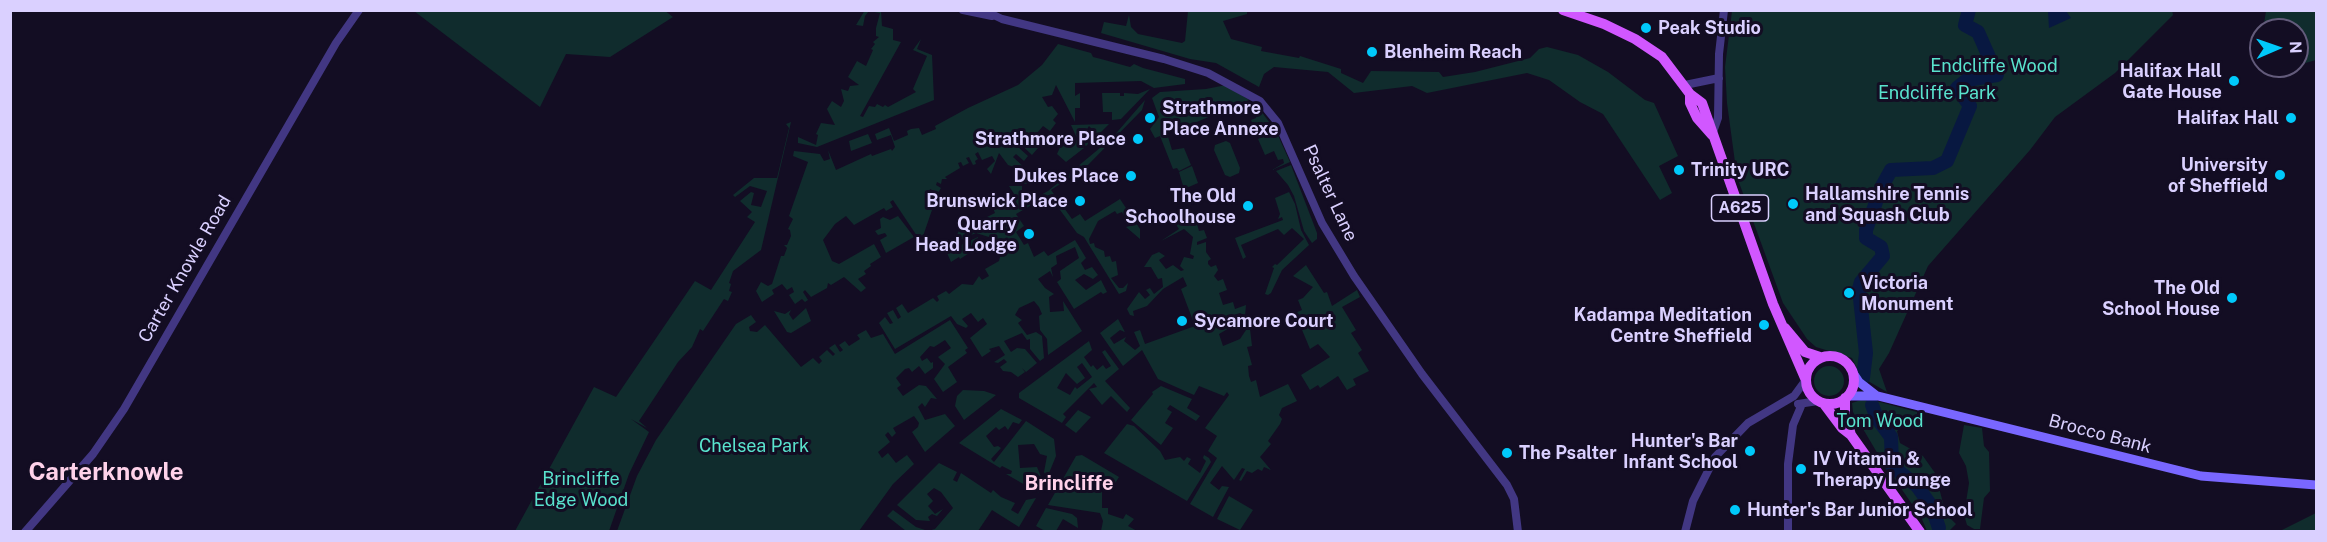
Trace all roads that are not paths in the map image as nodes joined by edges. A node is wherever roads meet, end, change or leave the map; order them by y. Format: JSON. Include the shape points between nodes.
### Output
{"nodes":[{"id":1,"x":358,"y":10,"type":"edge"},
{"id":2,"x":963,"y":10,"type":"edge"},
{"id":3,"x":983,"y":10,"type":"edge"},
{"id":4,"x":1563,"y":10,"type":"edge"},
{"id":5,"x":1724,"y":10,"type":"edge"},
{"id":6,"x":995,"y":17,"type":"junction"},
{"id":7,"x":1719,"y":78,"type":"junction"},
{"id":8,"x":1687,"y":89,"type":"junction"},
{"id":9,"x":1712,"y":135,"type":"junction"},
{"id":10,"x":1785,"y":328,"type":"junction"},
{"id":11,"x":1820,"y":357,"type":"junction"},
{"id":12,"x":1853,"y":373,"type":"junction"},
{"id":13,"x":1805,"y":379,"type":"junction"},
{"id":14,"x":1878,"y":396,"type":"junction"},
{"id":15,"x":1847,"y":397,"type":"junction"},
{"id":16,"x":1821,"y":402,"type":"junction"},
{"id":17,"x":1802,"y":404,"type":"junction"},
{"id":18,"x":1783,"y":405,"type":"junction"},
{"id":19,"x":1851,"y":435,"type":"junction"},
{"id":20,"x":2316,"y":485,"type":"edge"},
{"id":21,"x":25,"y":531,"type":"edge"},
{"id":22,"x":1518,"y":531,"type":"edge"},
{"id":23,"x":1685,"y":531,"type":"edge"},
{"id":24,"x":1788,"y":531,"type":"edge"},
{"id":25,"x":1920,"y":531,"type":"edge"}],
"edges":[{"from":1,"to":21,"type":"street","name":"Carter Knowle Road","via":[[124,409],[93,454]]},
{"from":2,"to":6,"type":"street","name":"Psalter Lane"},
{"from":3,"to":6,"type":"street","name":"Psalter Lane"},
{"from":4,"to":8,"type":"main road","number":"A625","via":[[1635,39],[1662,57]]},
{"from":5,"to":7,"type":"street"},
{"from":6,"to":22,"type":"street","name":"Psalter Lane","via":[[1197,69],[1260,101],[1278,123],[1322,223],[1354,276],[1422,374],[1507,485],[1514,500]]},
{"from":7,"to":8,"type":"street"},
{"from":7,"to":9,"type":"street","via":[[1718,118]]},
{"from":8,"to":9,"type":"main road","number":"A625","via":[[1701,103]]},
{"from":9,"to":10,"type":"main road","number":"A625"},
{"from":10,"to":11,"type":"main road","number":"A625","via":[[1805,352]]},
{"from":10,"to":13,"type":"main road","number":"A625"},
{"from":11,"to":12,"type":"main road","number":"A625","via":[[1839,357]]},
{"from":11,"to":13,"type":"main road","via":[[1810,364]]},
{"from":12,"to":14,"type":"main road","name":"Brocco Bank"},
{"from":12,"to":15,"type":"main road","number":"A625"},
{"from":13,"to":16,"type":"main road","number":"A625","via":[[1808,391]]},
{"from":13,"to":18,"type":"street","via":[[1797,394]]},
{"from":14,"to":15,"type":"main road","name":"Brocco Bank"},
{"from":14,"to":20,"type":"main road","name":"Brocco Bank","via":[[2165,469],[2201,476]]},
{"from":15,"to":16,"type":"main road","via":[[1832,404]]},
{"from":15,"to":19,"type":"main road","number":"A625","via":[[1845,415]]},
{"from":16,"to":17,"type":"street"},
{"from":16,"to":19,"type":"main road","number":"A625"},
{"from":17,"to":18,"type":"street"},
{"from":17,"to":24,"type":"street","via":[[1793,425],[1788,464]]},
{"from":18,"to":23,"type":"street","via":[[1752,420],[1715,457],[1693,501]]},
{"from":19,"to":25,"type":"main road","number":"A625"}]}
